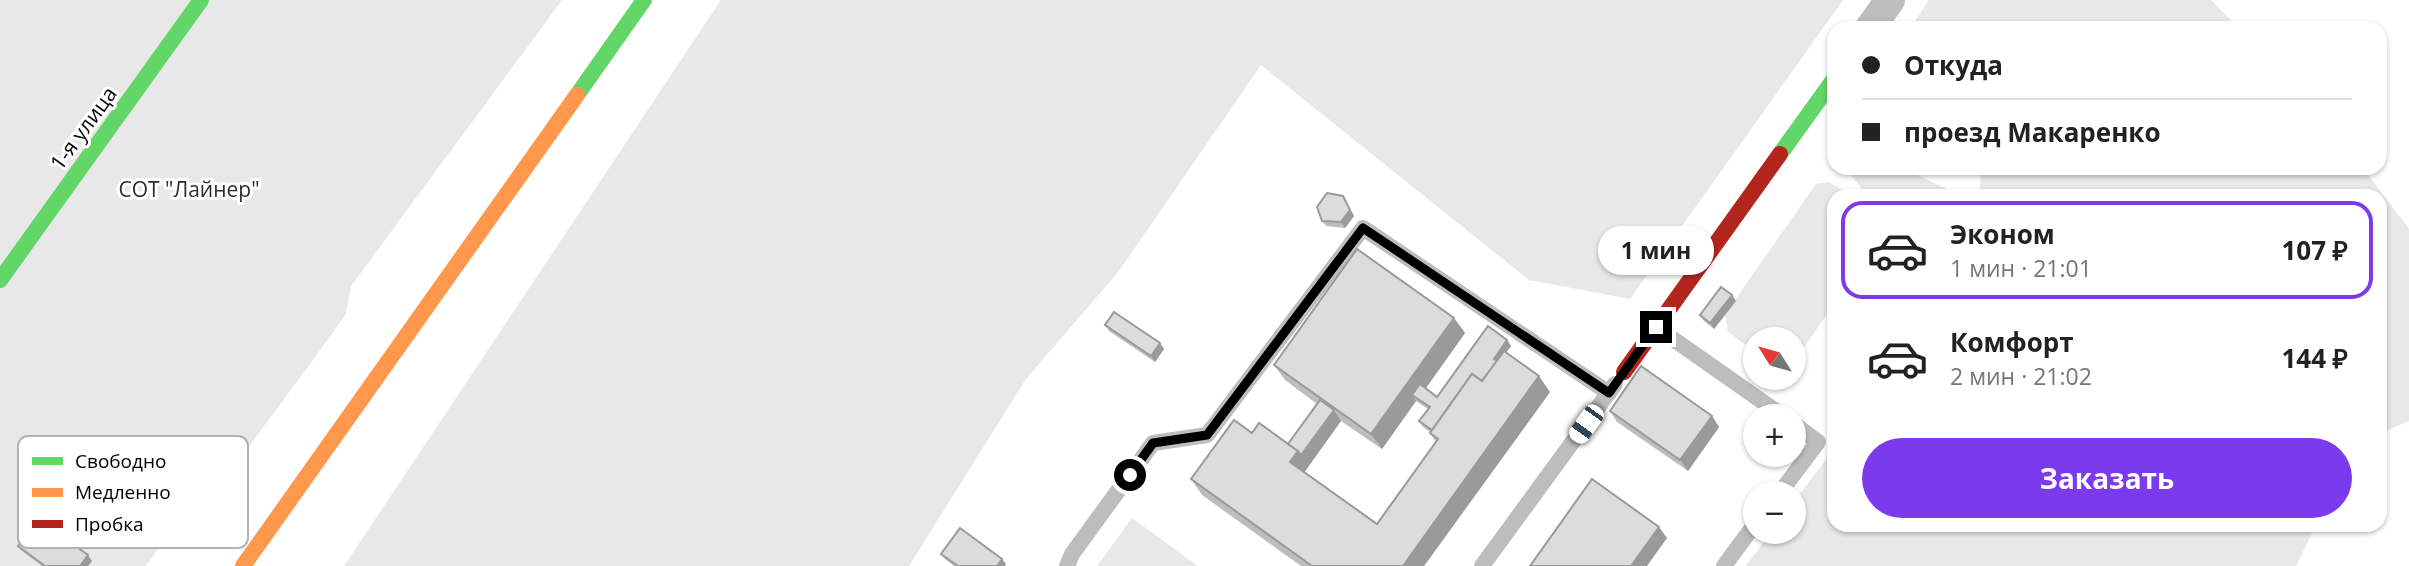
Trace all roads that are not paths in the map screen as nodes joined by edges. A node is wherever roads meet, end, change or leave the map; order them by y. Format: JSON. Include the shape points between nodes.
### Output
{"nodes":[{"id":1,"x":201,"y":0,"type":"edge"},
{"id":2,"x":644,"y":0,"type":"edge"},
{"id":3,"x":1890,"y":0,"type":"edge"},
{"id":4,"x":1875,"y":21,"type":"edge"},
{"id":5,"x":1827,"y":89,"type":"edge"},
{"id":6,"x":0,"y":280,"type":"edge"},
{"id":7,"x":1656,"y":327,"type":"junction"},
{"id":8,"x":1624,"y":372,"type":"joint"},
{"id":9,"x":1609,"y":393,"type":"junction"},
{"id":10,"x":1766,"y":404,"type":"edge"},
{"id":11,"x":1806,"y":433,"type":"edge"},
{"id":12,"x":1806,"y":458,"type":"edge"},
{"id":13,"x":1743,"y":540,"type":"edge"},
{"id":14,"x":243,"y":566,"type":"edge"},
{"id":15,"x":1067,"y":566,"type":"edge"},
{"id":16,"x":1482,"y":566,"type":"edge"},
{"id":17,"x":1724,"y":566,"type":"edge"}],
"edges":[{"from":1,"to":6,"type":"street","name":"1-я улица"},
{"from":2,"to":14,"type":"street"},
{"from":3,"to":4,"type":"street"},
{"from":5,"to":7,"type":"street"},
{"from":7,"to":8,"type":"street"},
{"from":7,"to":10,"type":"lane"},
{"from":8,"to":9,"type":"lane"},
{"from":9,"to":15,"type":"lane","via":[[1363,228],[1207,435],[1153,443]]},
{"from":9,"to":16,"type":"lane"},
{"from":11,"to":12,"type":"lane","via":[[1818,442]]},
{"from":13,"to":17,"type":"lane"}]}
